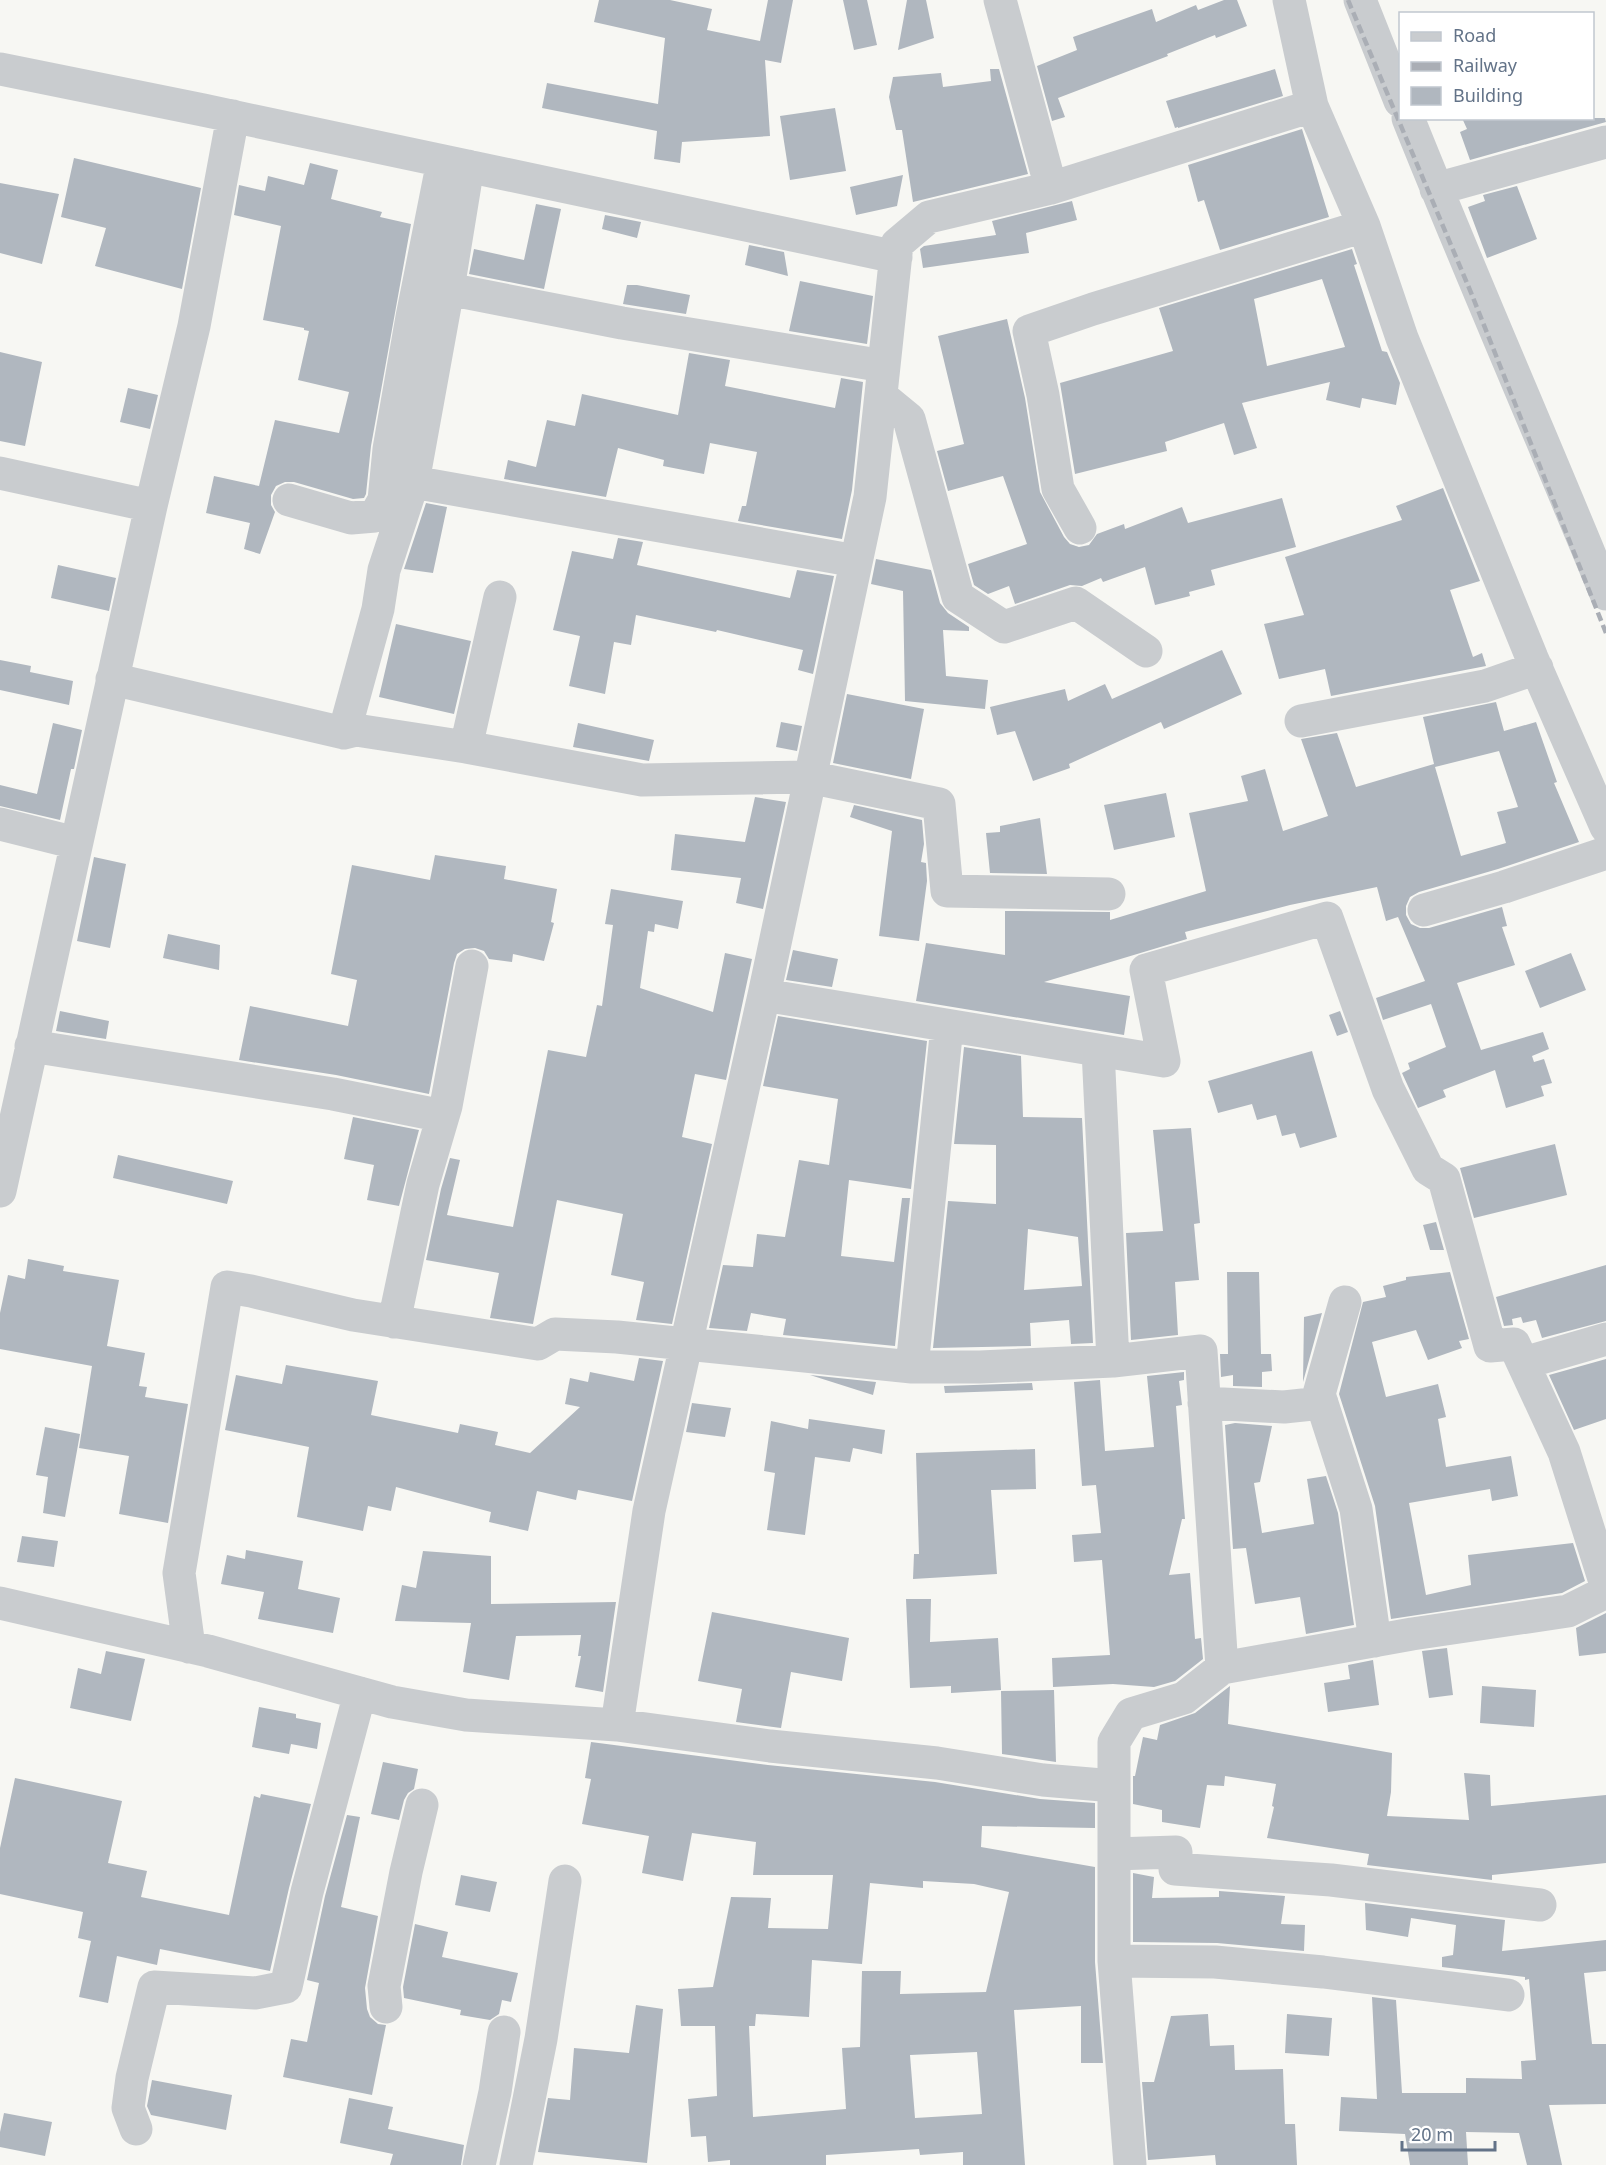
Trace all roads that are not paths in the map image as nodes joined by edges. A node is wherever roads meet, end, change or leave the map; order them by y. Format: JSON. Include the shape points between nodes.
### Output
{"nodes":[{"id":1,"x":1000,"y":0,"type":"edge"},
{"id":2,"x":1289,"y":0,"type":"edge"},
{"id":3,"x":1360,"y":0,"type":"edge"},
{"id":4,"x":0,"y":69,"type":"edge"},
{"id":5,"x":1399,"y":96,"type":"edge"},
{"id":6,"x":1312,"y":106,"type":"junction"},
{"id":7,"x":232,"y":116,"type":"junction"},
{"id":8,"x":1409,"y":120,"type":"edge"},
{"id":9,"x":1606,"y":142,"type":"edge"},
{"id":10,"x":455,"y":163,"type":"junction"},
{"id":11,"x":1051,"y":188,"type":"junction"},
{"id":12,"x":1436,"y":189,"type":"junction"},
{"id":13,"x":1364,"y":226,"type":"junction"},
{"id":14,"x":896,"y":257,"type":"junction"},
{"id":15,"x":448,"y":289,"type":"junction"},
{"id":16,"x":882,"y":381,"type":"junction"},
{"id":17,"x":0,"y":473,"type":"edge"},
{"id":18,"x":413,"y":482,"type":"junction"},
{"id":19,"x":290,"y":500,"type":"dead end"},
{"id":20,"x":151,"y":506,"type":"junction"},
{"id":21,"x":1080,"y":528,"type":"dead end"},
{"id":22,"x":856,"y":561,"type":"junction"},
{"id":23,"x":1606,"y":594,"type":"edge"},
{"id":24,"x":500,"y":597,"type":"dead end"},
{"id":25,"x":1146,"y":651,"type":"dead end"},
{"id":26,"x":1537,"y":668,"type":"junction"},
{"id":27,"x":112,"y":679,"type":"junction"},
{"id":28,"x":1301,"y":721,"type":"dead end"},
{"id":29,"x":344,"y":733,"type":"junction"},
{"id":30,"x":466,"y":747,"type":"junction"},
{"id":31,"x":809,"y":777,"type":"junction"},
{"id":32,"x":0,"y":824,"type":"edge"},
{"id":33,"x":1606,"y":827,"type":"edge"},
{"id":34,"x":76,"y":843,"type":"junction"},
{"id":35,"x":1606,"y":854,"type":"edge"},
{"id":36,"x":1109,"y":894,"type":"dead end"},
{"id":37,"x":1424,"y":910,"type":"dead end"},
{"id":38,"x":472,"y":966,"type":"dead end"},
{"id":39,"x":764,"y":995,"type":"junction"},
{"id":40,"x":947,"y":1026,"type":"junction"},
{"id":41,"x":31,"y":1046,"type":"junction"},
{"id":42,"x":1098,"y":1050,"type":"junction"},
{"id":43,"x":443,"y":1116,"type":"junction"},
{"id":44,"x":0,"y":1191,"type":"edge"},
{"id":45,"x":1345,"y":1302,"type":"dead end"},
{"id":46,"x":394,"y":1322,"type":"junction"},
{"id":47,"x":1606,"y":1339,"type":"edge"},
{"id":48,"x":687,"y":1344,"type":"junction"},
{"id":49,"x":1113,"y":1361,"type":"junction"},
{"id":50,"x":1524,"y":1364,"type":"junction"},
{"id":51,"x":912,"y":1367,"type":"junction"},
{"id":52,"x":1204,"y":1402,"type":"junction"},
{"id":53,"x":1322,"y":1403,"type":"junction"},
{"id":54,"x":1606,"y":1585,"type":"edge"},
{"id":55,"x":1606,"y":1592,"type":"edge"},
{"id":56,"x":0,"y":1603,"type":"edge"},
{"id":57,"x":1375,"y":1641,"type":"junction"},
{"id":58,"x":189,"y":1647,"type":"junction"},
{"id":59,"x":1222,"y":1668,"type":"junction"},
{"id":60,"x":360,"y":1693,"type":"junction"},
{"id":61,"x":618,"y":1725,"type":"junction"},
{"id":62,"x":1114,"y":1786,"type":"junction"},
{"id":63,"x":422,"y":1805,"type":"dead end"},
{"id":64,"x":1114,"y":1854,"type":"junction"},
{"id":65,"x":565,"y":1881,"type":"dead end"},
{"id":66,"x":1540,"y":1905,"type":"dead end"},
{"id":67,"x":1114,"y":1961,"type":"junction"},
{"id":68,"x":1508,"y":1995,"type":"dead end"},
{"id":69,"x":386,"y":2007,"type":"dead end"},
{"id":70,"x":504,"y":2032,"type":"dead end"},
{"id":71,"x":136,"y":2129,"type":"dead end"},
{"id":72,"x":479,"y":2165,"type":"edge"},
{"id":73,"x":516,"y":2165,"type":"edge"},
{"id":74,"x":1130,"y":2165,"type":"edge"}],
"edges":[{"from":1,"to":11,"type":"street"},
{"from":2,"to":6,"type":"street"},
{"from":3,"to":5,"type":"street"},
{"from":4,"to":7,"type":"street"},
{"from":6,"to":11,"type":"street"},
{"from":6,"to":13,"type":"street"},
{"from":7,"to":10,"type":"street"},
{"from":7,"to":20,"type":"street","via":[[194,326]]},
{"from":8,"to":12,"type":"street"},
{"from":9,"to":12,"type":"street"},
{"from":10,"to":14,"type":"street"},
{"from":10,"to":15,"type":"street"},
{"from":10,"to":19,"type":"street","via":[[412,316],[384,500],[375,516],[351,518]]},
{"from":11,"to":14,"type":"street","via":[[929,217],[897,244]]},
{"from":12,"to":23,"type":"street"},
{"from":13,"to":21,"type":"street","via":[[1029,331],[1058,489]]},
{"from":13,"to":26,"type":"street","via":[[1402,338]]},
{"from":14,"to":16,"type":"street"},
{"from":15,"to":16,"type":"street"},
{"from":15,"to":18,"type":"street"},
{"from":16,"to":22,"type":"street","via":[[870,497]]},
{"from":16,"to":25,"type":"street","via":[[909,419],[958,597],[1004,627],[1076,603]]},
{"from":17,"to":20,"type":"street"},
{"from":18,"to":22,"type":"street"},
{"from":18,"to":29,"type":"street","via":[[384,570],[378,609]]},
{"from":20,"to":27,"type":"street"},
{"from":22,"to":31,"type":"street"},
{"from":24,"to":30,"type":"street"},
{"from":26,"to":28,"type":"street","via":[[1485,686]]},
{"from":26,"to":33,"type":"street"},
{"from":27,"to":29,"type":"street"},
{"from":27,"to":34,"type":"street"},
{"from":29,"to":30,"type":"street","via":[[356,730]]},
{"from":30,"to":31,"type":"street","via":[[642,780]]},
{"from":31,"to":36,"type":"street","via":[[939,804],[947,891]]},
{"from":31,"to":39,"type":"street"},
{"from":32,"to":34,"type":"street"},
{"from":34,"to":41,"type":"street"},
{"from":35,"to":37,"type":"street"},
{"from":38,"to":43,"type":"street"},
{"from":39,"to":40,"type":"street"},
{"from":39,"to":48,"type":"street"},
{"from":40,"to":42,"type":"street"},
{"from":40,"to":51,"type":"street"},
{"from":41,"to":43,"type":"street","via":[[333,1094]]},
{"from":41,"to":44,"type":"street"},
{"from":42,"to":49,"type":"street"},
{"from":42,"to":50,"type":"street","via":[[1164,1061],[1146,970],[1327,918],[1388,1089],[1428,1169],[1444,1179],[1490,1346],[1514,1344]]},
{"from":43,"to":46,"type":"street","via":[[423,1184]]},
{"from":45,"to":53,"type":"street","via":[[1319,1394]]},
{"from":46,"to":48,"type":"street","via":[[538,1344],[555,1334]]},
{"from":46,"to":58,"type":"street","via":[[227,1287],[179,1573]]},
{"from":47,"to":50,"type":"street"},
{"from":48,"to":51,"type":"street"},
{"from":48,"to":61,"type":"street","via":[[649,1511]]},
{"from":49,"to":51,"type":"street"},
{"from":49,"to":52,"type":"street","via":[[1200,1351]]},
{"from":50,"to":54,"type":"street","via":[[1564,1452]]},
{"from":52,"to":53,"type":"street","via":[[1284,1407]]},
{"from":52,"to":59,"type":"street"},
{"from":53,"to":57,"type":"street","via":[[1356,1509]]},
{"from":55,"to":57,"type":"street","via":[[1568,1611]]},
{"from":56,"to":58,"type":"street"},
{"from":57,"to":59,"type":"street"},
{"from":58,"to":60,"type":"street"},
{"from":59,"to":62,"type":"street","via":[[1184,1698],[1131,1714],[1114,1742]]},
{"from":60,"to":61,"type":"street","via":[[466,1715]]},
{"from":60,"to":71,"type":"street","via":[[286,1987],[255,1994],[154,1987],[128,2108]]},
{"from":61,"to":62,"type":"street"},
{"from":62,"to":64,"type":"street"},
{"from":63,"to":69,"type":"street","via":[[384,1986]]},
{"from":64,"to":66,"type":"street","via":[[1176,1852],[1175,1869],[1342,1881]]},
{"from":64,"to":67,"type":"street"},
{"from":65,"to":73,"type":"street","via":[[541,2039]]},
{"from":67,"to":68,"type":"street","via":[[1215,1962]]},
{"from":67,"to":74,"type":"street"},
{"from":70,"to":72,"type":"street"}]}
